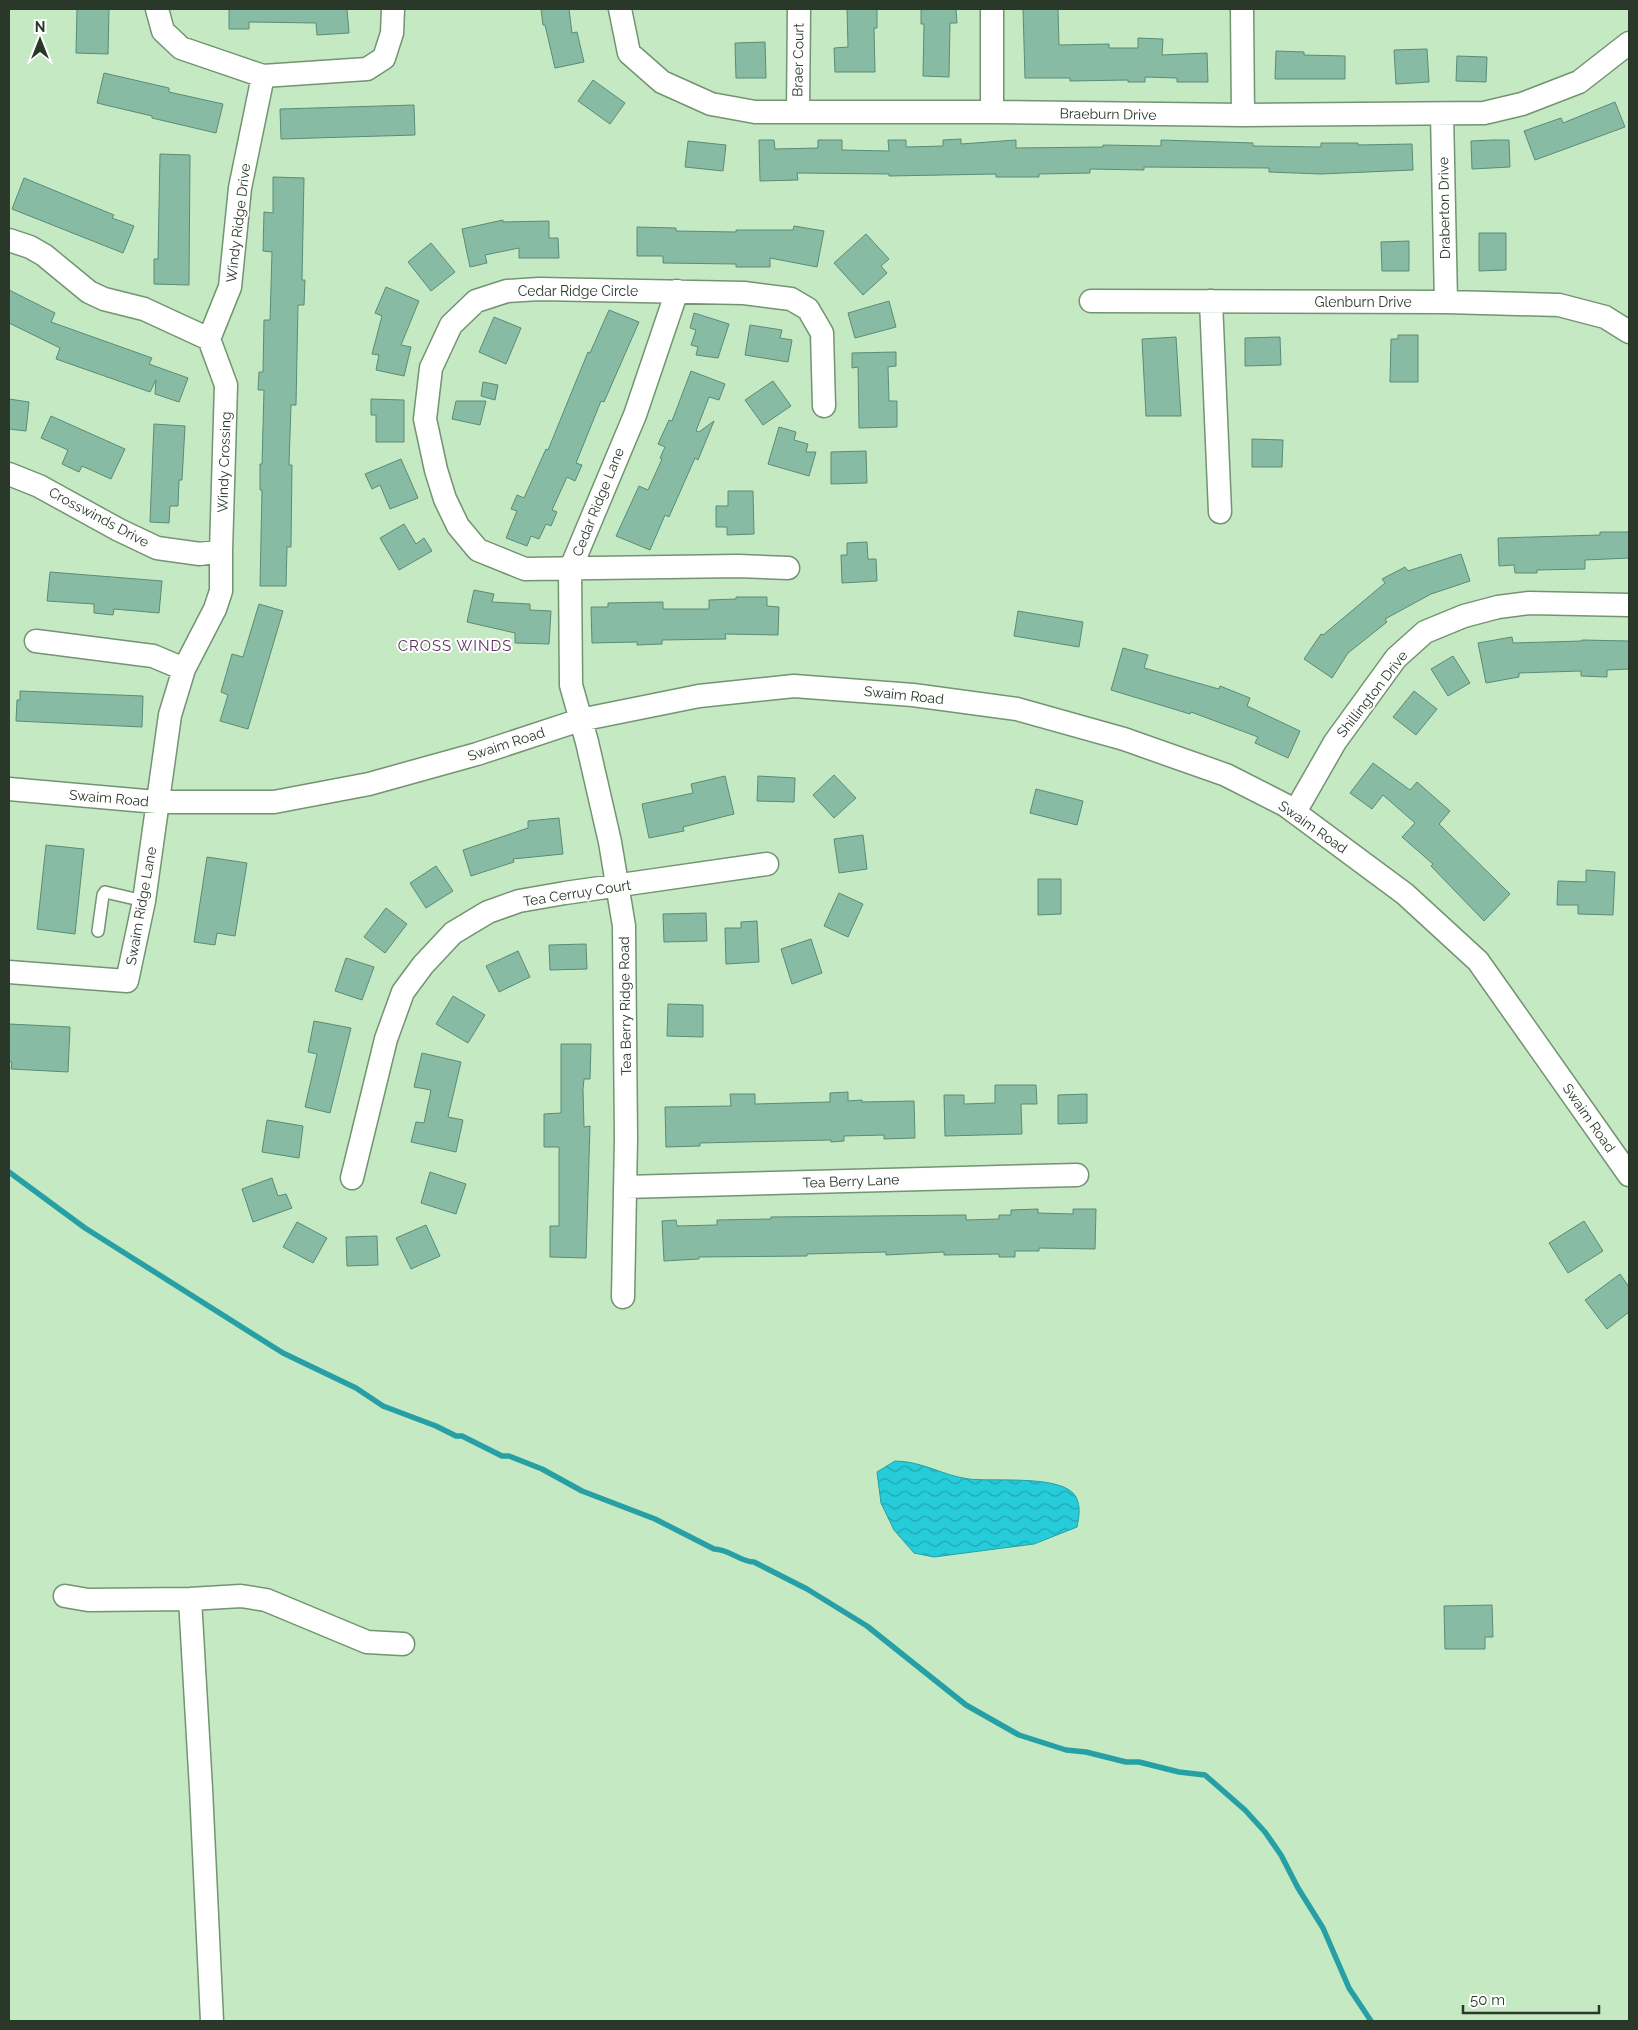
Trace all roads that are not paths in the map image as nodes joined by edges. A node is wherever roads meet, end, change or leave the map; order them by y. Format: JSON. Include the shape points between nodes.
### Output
{"nodes":[{"id":1,"x":157,"y":9,"type":"edge"},
{"id":2,"x":393,"y":9,"type":"edge"},
{"id":3,"x":620,"y":9,"type":"edge"},
{"id":4,"x":799,"y":9,"type":"edge"},
{"id":5,"x":992,"y":9,"type":"edge"},
{"id":6,"x":1242,"y":9,"type":"edge"},
{"id":7,"x":1629,"y":43,"type":"edge"},
{"id":8,"x":263,"y":76,"type":"junction"},
{"id":9,"x":798,"y":112,"type":"junction"},
{"id":10,"x":992,"y":112,"type":"junction"},
{"id":11,"x":1442,"y":114,"type":"junction"},
{"id":12,"x":1243,"y":115,"type":"junction"},
{"id":13,"x":9,"y":240,"type":"edge"},
{"id":14,"x":677,"y":290,"type":"junction"},
{"id":15,"x":1092,"y":301,"type":"dead end"},
{"id":16,"x":1211,"y":301,"type":"junction"},
{"id":17,"x":1446,"y":302,"type":"junction"},
{"id":18,"x":1629,"y":332,"type":"edge"},
{"id":19,"x":210,"y":338,"type":"junction"},
{"id":20,"x":824,"y":406,"type":"dead end"},
{"id":21,"x":9,"y":474,"type":"edge"},
{"id":22,"x":1220,"y":512,"type":"dead end"},
{"id":23,"x":220,"y":550,"type":"junction"},
{"id":24,"x":788,"y":568,"type":"dead end"},
{"id":25,"x":570,"y":570,"type":"junction"},
{"id":26,"x":1629,"y":604,"type":"edge"},
{"id":27,"x":36,"y":641,"type":"dead end"},
{"id":28,"x":184,"y":669,"type":"junction"},
{"id":29,"x":580,"y":720,"type":"junction"},
{"id":30,"x":9,"y":789,"type":"edge"},
{"id":31,"x":158,"y":802,"type":"junction"},
{"id":32,"x":1294,"y":812,"type":"junction"},
{"id":33,"x":767,"y":864,"type":"dead end"},
{"id":34,"x":617,"y":887,"type":"junction"},
{"id":35,"x":144,"y":901,"type":"junction"},
{"id":36,"x":98,"y":931,"type":"dead end"},
{"id":37,"x":9,"y":972,"type":"edge"},
{"id":38,"x":1078,"y":1175,"type":"dead end"},
{"id":39,"x":1629,"y":1175,"type":"edge"},
{"id":40,"x":352,"y":1178,"type":"dead end"},
{"id":41,"x":626,"y":1187,"type":"junction"},
{"id":42,"x":624,"y":1297,"type":"dead end"},
{"id":43,"x":65,"y":1596,"type":"dead end"},
{"id":44,"x":190,"y":1600,"type":"junction"},
{"id":45,"x":404,"y":1644,"type":"dead end"},
{"id":46,"x":212,"y":2021,"type":"edge"}],
"edges":[{"from":1,"to":8,"type":"street","via":[[163,31],[181,48]]},
{"from":2,"to":8,"type":"street","via":[[392,33],[384,58],[367,69]]},
{"from":3,"to":9,"type":"street","name":"Braeburn Drive","via":[[629,52],[662,82],[711,104],[756,112]]},
{"from":4,"to":9,"type":"street","name":"Braer Court"},
{"from":5,"to":10,"type":"street"},
{"from":6,"to":12,"type":"street"},
{"from":7,"to":11,"type":"street","name":"Braeburn Drive","via":[[1579,82],[1484,113]]},
{"from":8,"to":19,"type":"street","name":"Windy Ridge Drive","via":[[240,188],[230,287]]},
{"from":9,"to":10,"type":"street","name":"Braeburn Drive"},
{"from":10,"to":12,"type":"street","name":"Braeburn Drive"},
{"from":11,"to":12,"type":"street","name":"Braeburn Drive"},
{"from":11,"to":17,"type":"street","name":"Draberton Drive"},
{"from":13,"to":19,"type":"street","via":[[44,255],[89,292],[144,309]]},
{"from":14,"to":20,"type":"street","name":"Cedar Ridge Circle","via":[[791,299],[808,309],[822,333]]},
{"from":14,"to":25,"type":"street","name":"Cedar Ridge Lane","via":[[634,415]]},
{"from":14,"to":25,"type":"street","name":"Cedar Ridge Circle","via":[[507,291],[476,301],[451,325],[431,368],[425,420],[445,499],[458,526],[478,550],[525,569]]},
{"from":15,"to":16,"type":"street","name":"Glenburn Drive"},
{"from":16,"to":17,"type":"street","name":"Glenburn Drive"},
{"from":16,"to":22,"type":"street"},
{"from":17,"to":18,"type":"street","name":"Glenburn Drive","via":[[1559,305],[1605,317]]},
{"from":19,"to":23,"type":"street","name":"Windy Crossing","via":[[226,385]]},
{"from":21,"to":23,"type":"street","name":"Crosswinds Drive","via":[[39,486],[157,548],[200,554]]},
{"from":23,"to":28,"type":"street","name":"Windy Crossing","via":[[221,591]]},
{"from":24,"to":25,"type":"street","name":"Cedar Ridge Circle"},
{"from":25,"to":29,"type":"street","name":"Cedar Ridge Lane","via":[[570,685]]},
{"from":26,"to":32,"type":"street","name":"Shillington Drive","via":[[1498,607],[1464,616],[1425,632],[1396,658],[1340,734]]},
{"from":27,"to":28,"type":"street","via":[[153,656]]},
{"from":28,"to":31,"type":"street","name":"Windy Crossing","via":[[170,715]]},
{"from":29,"to":31,"type":"street","name":"Swaim Road","via":[[477,754],[369,784],[274,802]]},
{"from":29,"to":32,"type":"street","name":"Swaim Road","via":[[699,696],[794,686],[913,695],[1017,709],[1124,739],[1226,775]]},
{"from":29,"to":34,"type":"street","name":"Tea Berry Ridge Road","via":[[608,833]]},
{"from":30,"to":31,"type":"street","name":"Swaim Road"},
{"from":31,"to":35,"type":"street","name":"Swaim Ridge Lane"},
{"from":32,"to":39,"type":"street","name":"Swaim Road","via":[[1405,894],[1478,961]]},
{"from":33,"to":34,"type":"street","name":"Tea Cerruy Court"},
{"from":34,"to":40,"type":"street","name":"Tea Cerruy Court","via":[[518,902],[488,912],[453,933],[423,965],[403,992],[386,1039]]},
{"from":34,"to":41,"type":"street","name":"Tea Berry Ridge Road","via":[[624,926]]},
{"from":35,"to":36,"type":"lane","via":[[105,892]]},
{"from":35,"to":37,"type":"street","name":"Swaim Ridge Lane","via":[[127,981]]},
{"from":38,"to":41,"type":"street","name":"Tea Berry Lane"},
{"from":41,"to":42,"type":"street","name":"Tea Berry Ridge Road"},
{"from":43,"to":44,"type":"street","via":[[88,1600]]},
{"from":44,"to":45,"type":"street","via":[[241,1596],[266,1600],[367,1642]]},
{"from":44,"to":46,"type":"street"}]}
